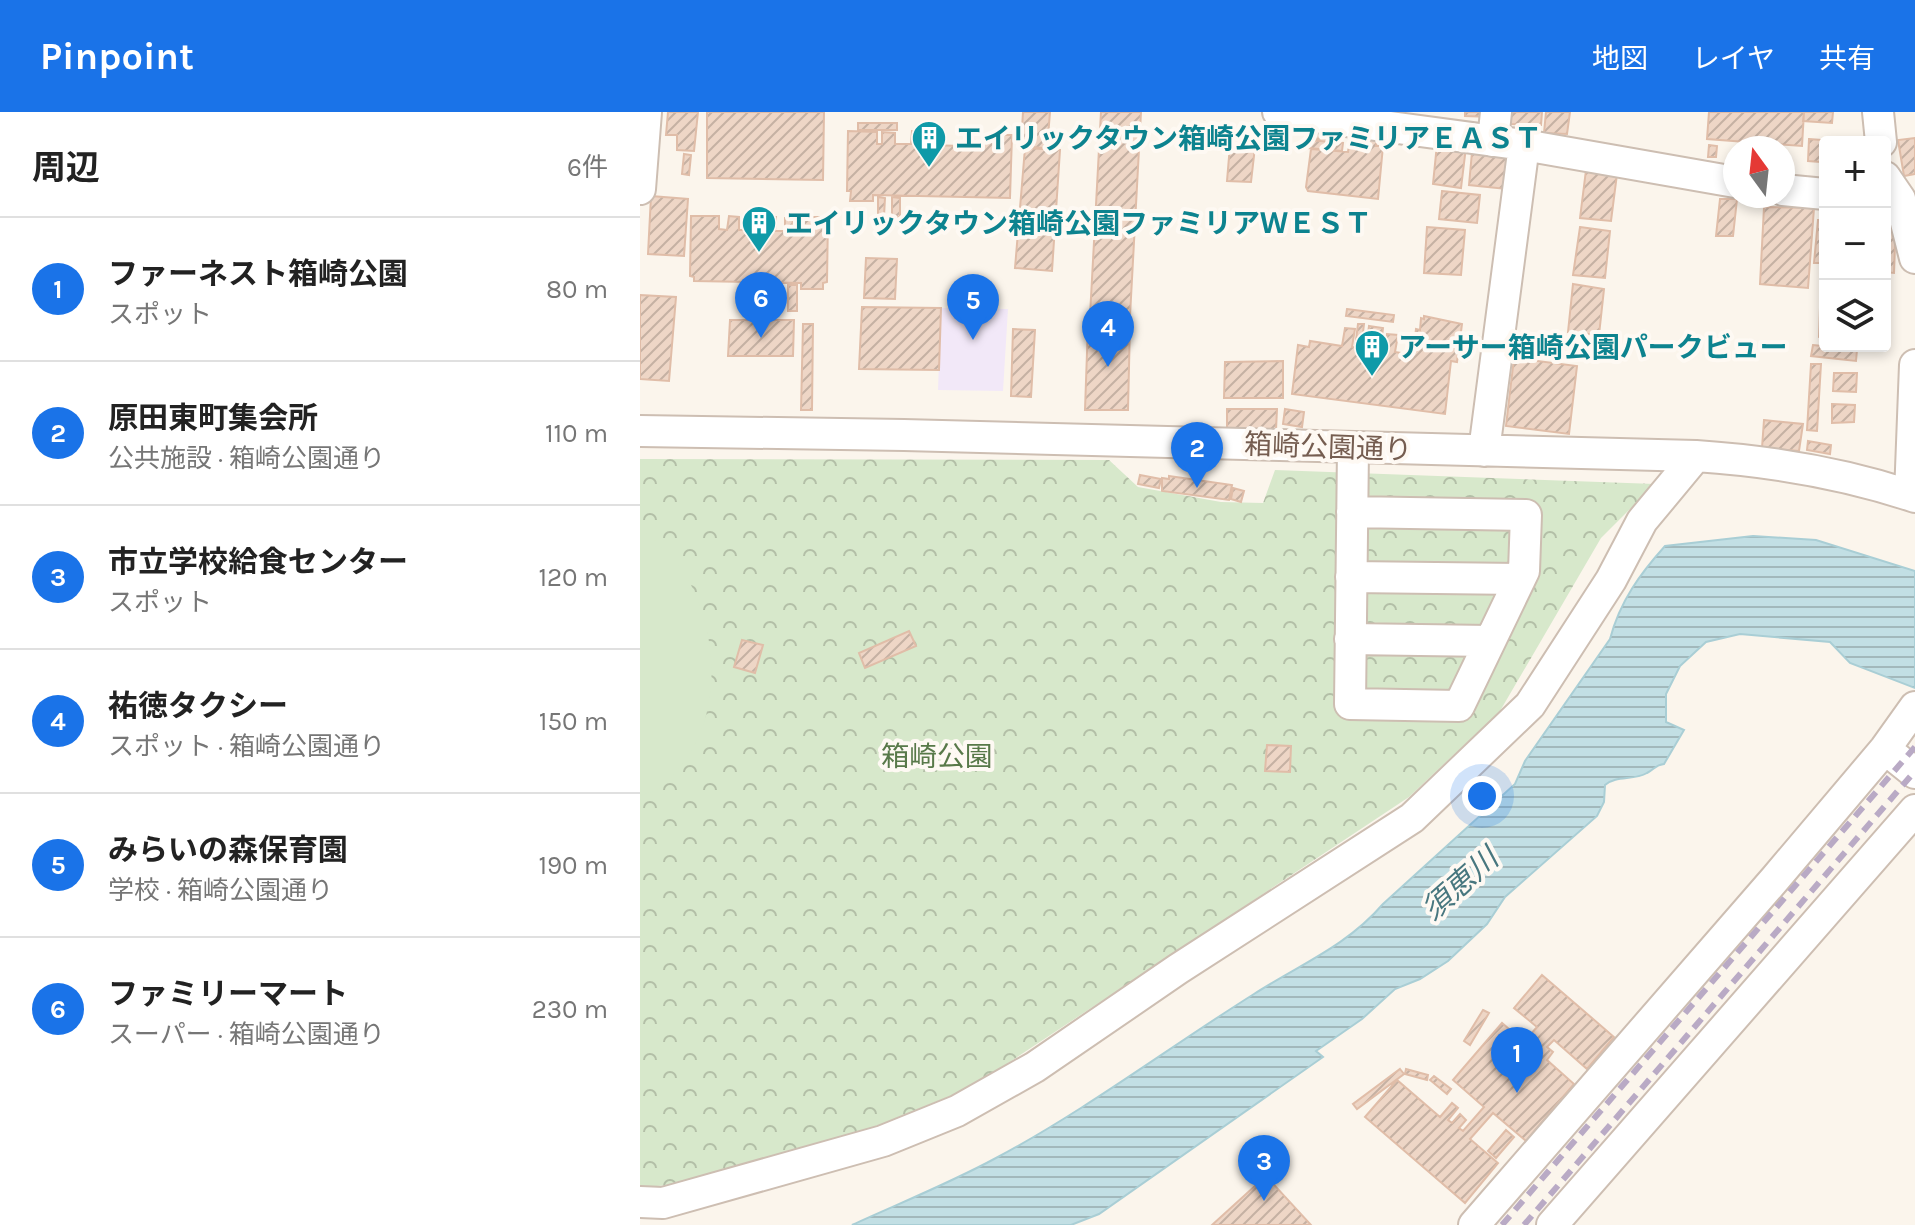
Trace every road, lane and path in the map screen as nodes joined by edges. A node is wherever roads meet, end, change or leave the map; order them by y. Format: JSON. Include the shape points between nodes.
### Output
{"nodes":[{"id":1,"x":646,"y":112,"type":"edge"},
{"id":2,"x":1278,"y":112,"type":"edge"},
{"id":3,"x":1878,"y":112,"type":"edge"},
{"id":4,"x":1414,"y":121,"type":"edge"},
{"id":5,"x":1495,"y":127,"type":"edge"},
{"id":6,"x":1880,"y":136,"type":"edge"},
{"id":7,"x":1524,"y":145,"type":"junction"},
{"id":8,"x":1723,"y":180,"type":"edge"},
{"id":9,"x":640,"y":189,"type":"edge"},
{"id":10,"x":1795,"y":191,"type":"edge"},
{"id":11,"x":1819,"y":193,"type":"edge"},
{"id":12,"x":1896,"y":194,"type":"edge"},
{"id":13,"x":1915,"y":258,"type":"edge"},
{"id":14,"x":1915,"y":365,"type":"edge"},
{"id":15,"x":640,"y":431,"type":"edge"},
{"id":16,"x":1353,"y":449,"type":"junction"},
{"id":17,"x":1484,"y":451,"type":"junction"},
{"id":18,"x":1696,"y":456,"type":"junction"},
{"id":19,"x":1913,"y":496,"type":"edge"},
{"id":20,"x":1352,"y":512,"type":"junction"},
{"id":21,"x":1351,"y":577,"type":"junction"},
{"id":22,"x":1520,"y":579,"type":"junction"},
{"id":23,"x":1350,"y":639,"type":"junction"},
{"id":24,"x":1490,"y":641,"type":"junction"},
{"id":25,"x":1915,"y":707,"type":"edge"},
{"id":26,"x":1885,"y":749,"type":"junction"},
{"id":27,"x":1915,"y":773,"type":"edge"},
{"id":28,"x":1915,"y":810,"type":"edge"},
{"id":29,"x":640,"y":1202,"type":"edge"},
{"id":30,"x":1474,"y":1225,"type":"edge"},
{"id":31,"x":1552,"y":1225,"type":"edge"}],
"edges":[{"from":1,"to":9,"type":"street"},
{"from":2,"to":4,"type":"street"},
{"from":3,"to":6,"type":"street"},
{"from":4,"to":5,"type":"street"},
{"from":5,"to":7,"type":"street"},
{"from":7,"to":8,"type":"street"},
{"from":7,"to":17,"type":"street"},
{"from":10,"to":11,"type":"street"},
{"from":12,"to":13,"type":"street"},
{"from":14,"to":19,"type":"street"},
{"from":15,"to":16,"type":"street","name":"箱崎公園通り"},
{"from":16,"to":17,"type":"street","name":"箱崎公園通り"},
{"from":16,"to":20,"type":"street"},
{"from":17,"to":18,"type":"street","name":"箱崎公園通り"},
{"from":18,"to":19,"type":"street","name":"箱崎公園通り","via":[[1794,466]]},
{"from":18,"to":29,"type":"street","via":[[1642,521],[1611,580],[1530,705],[1412,818],[1035,1067],[957,1111],[883,1141],[663,1203]]},
{"from":20,"to":21,"type":"street"},
{"from":20,"to":22,"type":"street","via":[[1526,515]]},
{"from":21,"to":22,"type":"street"},
{"from":21,"to":23,"type":"street"},
{"from":22,"to":24,"type":"street"},
{"from":23,"to":24,"type":"street"},
{"from":23,"to":24,"type":"street","via":[[1350,704],[1459,706]]},
{"from":25,"to":26,"type":"street"},
{"from":26,"to":27,"type":"street"},
{"from":26,"to":30,"type":"street"},
{"from":28,"to":31,"type":"street"}]}
